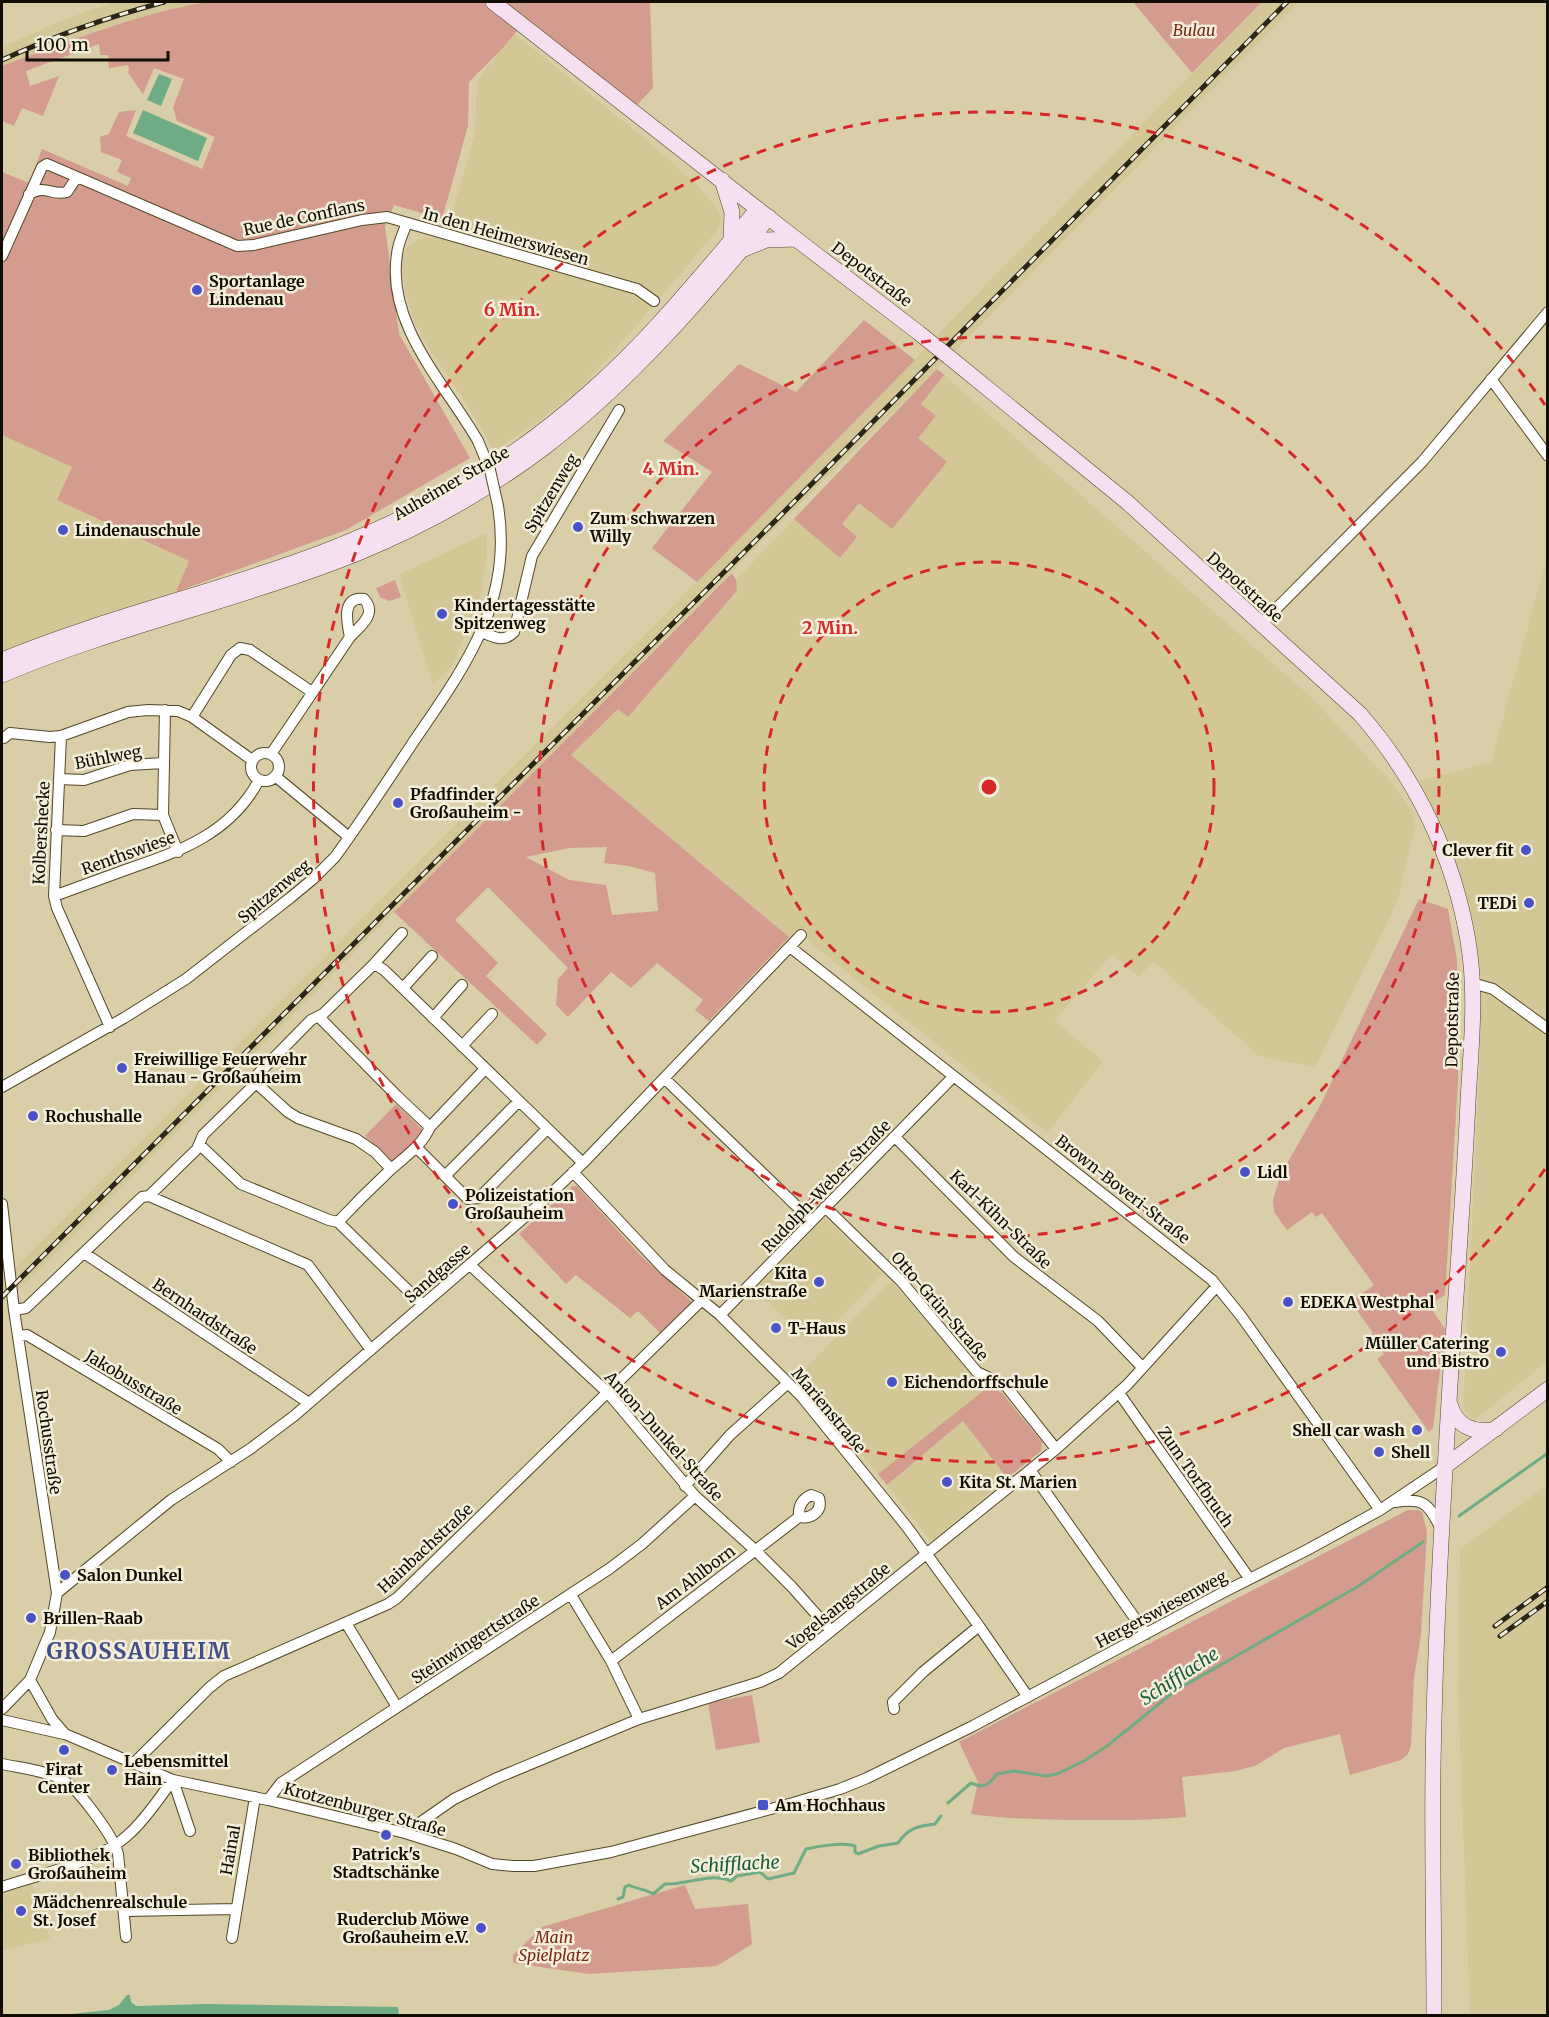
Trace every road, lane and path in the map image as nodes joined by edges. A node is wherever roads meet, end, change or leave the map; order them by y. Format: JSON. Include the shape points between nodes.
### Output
{"nodes":[{"id":1,"x":493,"y":2,"type":"edge"},
{"id":2,"x":77,"y":177,"type":"junction"},
{"id":3,"x":722,"y":180,"type":"junction"},
{"id":4,"x":29,"y":194,"type":"junction"},
{"id":5,"x":764,"y":213,"type":"junction"},
{"id":6,"x":407,"y":223,"type":"junction"},
{"id":7,"x":796,"y":239,"type":"junction"},
{"id":8,"x":736,"y":246,"type":"junction"},
{"id":9,"x":2,"y":256,"type":"edge"},
{"id":10,"x":654,"y":300,"type":"dead end"},
{"id":11,"x":1548,"y":312,"type":"edge"},
{"id":12,"x":1491,"y":379,"type":"junction"},
{"id":13,"x":619,"y":410,"type":"dead end"},
{"id":14,"x":1548,"y":456,"type":"edge"},
{"id":15,"x":498,"y":506,"type":"joint"},
{"id":16,"x":1260,"y":625,"type":"junction"},
{"id":17,"x":482,"y":632,"type":"junction"},
{"id":18,"x":350,"y":637,"type":"dead end"},
{"id":19,"x":2,"y":660,"type":"edge"},
{"id":20,"x":2,"y":675,"type":"edge"},
{"id":21,"x":312,"y":692,"type":"junction"},
{"id":22,"x":165,"y":710,"type":"junction"},
{"id":23,"x":192,"y":717,"type":"junction"},
{"id":24,"x":61,"y":736,"type":"junction"},
{"id":25,"x":4,"y":738,"type":"dead end"},
{"id":26,"x":271,"y":754,"type":"junction"},
{"id":27,"x":252,"y":760,"type":"junction"},
{"id":28,"x":163,"y":763,"type":"junction"},
{"id":29,"x":275,"y":776,"type":"junction"},
{"id":30,"x":59,"y":779,"type":"junction"},
{"id":31,"x":259,"y":780,"type":"junction"},
{"id":32,"x":163,"y":815,"type":"junction"},
{"id":33,"x":56,"y":830,"type":"junction"},
{"id":34,"x":349,"y":837,"type":"junction"},
{"id":35,"x":178,"y":852,"type":"junction"},
{"id":36,"x":54,"y":896,"type":"junction"},
{"id":37,"x":402,"y":933,"type":"dead end"},
{"id":38,"x":801,"y":935,"type":"dead end"},
{"id":39,"x":790,"y":947,"type":"junction"},
{"id":40,"x":432,"y":956,"type":"dead end"},
{"id":41,"x":373,"y":965,"type":"junction"},
{"id":42,"x":1472,"y":983,"type":"junction"},
{"id":43,"x":462,"y":985,"type":"dead end"},
{"id":44,"x":403,"y":988,"type":"junction"},
{"id":45,"x":492,"y":1014,"type":"dead end"},
{"id":46,"x":319,"y":1017,"type":"junction"},
{"id":47,"x":433,"y":1018,"type":"junction"},
{"id":48,"x":110,"y":1027,"type":"junction"},
{"id":49,"x":1548,"y":1029,"type":"edge"},
{"id":50,"x":462,"y":1046,"type":"junction"},
{"id":51,"x":486,"y":1069,"type":"junction"},
{"id":52,"x":953,"y":1077,"type":"junction"},
{"id":53,"x":664,"y":1078,"type":"junction"},
{"id":54,"x":255,"y":1082,"type":"junction"},
{"id":55,"x":2,"y":1087,"type":"edge"},
{"id":56,"x":519,"y":1101,"type":"junction"},
{"id":57,"x":430,"y":1127,"type":"junction"},
{"id":58,"x":547,"y":1129,"type":"junction"},
{"id":59,"x":895,"y":1137,"type":"junction"},
{"id":60,"x":200,"y":1144,"type":"junction"},
{"id":61,"x":416,"y":1147,"type":"junction"},
{"id":62,"x":583,"y":1163,"type":"junction"},
{"id":63,"x":391,"y":1169,"type":"junction"},
{"id":64,"x":573,"y":1172,"type":"junction"},
{"id":65,"x":446,"y":1175,"type":"junction"},
{"id":66,"x":149,"y":1196,"type":"junction"},
{"id":67,"x":2,"y":1204,"type":"edge"},
{"id":68,"x":825,"y":1208,"type":"junction"},
{"id":69,"x":812,"y":1221,"type":"junction"},
{"id":70,"x":338,"y":1222,"type":"junction"},
{"id":71,"x":84,"y":1253,"type":"junction"},
{"id":72,"x":470,"y":1265,"type":"junction"},
{"id":73,"x":1217,"y":1286,"type":"junction"},
{"id":74,"x":702,"y":1300,"type":"junction"},
{"id":75,"x":423,"y":1305,"type":"junction"},
{"id":76,"x":14,"y":1310,"type":"junction"},
{"id":77,"x":720,"y":1315,"type":"junction"},
{"id":78,"x":18,"y":1336,"type":"junction"},
{"id":79,"x":371,"y":1350,"type":"junction"},
{"id":80,"x":1142,"y":1367,"type":"junction"},
{"id":81,"x":788,"y":1383,"type":"junction"},
{"id":82,"x":1548,"y":1389,"type":"edge"},
{"id":83,"x":1119,"y":1392,"type":"junction"},
{"id":84,"x":608,"y":1393,"type":"junction"},
{"id":85,"x":1449,"y":1399,"type":"junction"},
{"id":86,"x":309,"y":1403,"type":"junction"},
{"id":87,"x":1496,"y":1429,"type":"junction"},
{"id":88,"x":1056,"y":1449,"type":"junction"},
{"id":89,"x":231,"y":1462,"type":"junction"},
{"id":90,"x":1444,"y":1467,"type":"junction"},
{"id":91,"x":1030,"y":1470,"type":"junction"},
{"id":92,"x":685,"y":1486,"type":"junction"},
{"id":93,"x":695,"y":1496,"type":"junction"},
{"id":94,"x":1391,"y":1502,"type":"junction"},
{"id":95,"x":1380,"y":1510,"type":"junction"},
{"id":96,"x":799,"y":1517,"type":"dead end"},
{"id":97,"x":1441,"y":1529,"type":"junction"},
{"id":98,"x":754,"y":1550,"type":"junction"},
{"id":99,"x":926,"y":1553,"type":"junction"},
{"id":100,"x":1250,"y":1578,"type":"junction"},
{"id":101,"x":57,"y":1593,"type":"junction"},
{"id":102,"x":571,"y":1594,"type":"junction"},
{"id":103,"x":346,"y":1623,"type":"junction"},
{"id":104,"x":979,"y":1626,"type":"junction"},
{"id":105,"x":831,"y":1631,"type":"junction"},
{"id":106,"x":1146,"y":1634,"type":"junction"},
{"id":107,"x":610,"y":1661,"type":"junction"},
{"id":108,"x":30,"y":1680,"type":"junction"},
{"id":109,"x":1028,"y":1697,"type":"junction"},
{"id":110,"x":397,"y":1707,"type":"junction"},
{"id":111,"x":2,"y":1709,"type":"edge"},
{"id":112,"x":894,"y":1709,"type":"dead end"},
{"id":113,"x":639,"y":1719,"type":"junction"},
{"id":114,"x":2,"y":1720,"type":"edge"},
{"id":115,"x":65,"y":1734,"type":"junction"},
{"id":116,"x":2,"y":1764,"type":"edge"},
{"id":117,"x":133,"y":1764,"type":"junction"},
{"id":118,"x":887,"y":1768,"type":"joint"},
{"id":119,"x":173,"y":1780,"type":"junction"},
{"id":120,"x":255,"y":1797,"type":"junction"},
{"id":121,"x":268,"y":1800,"type":"junction"},
{"id":122,"x":190,"y":1831,"type":"dead end"},
{"id":123,"x":405,"y":1833,"type":"junction"},
{"id":124,"x":115,"y":1845,"type":"junction"},
{"id":125,"x":2,"y":1887,"type":"edge"},
{"id":126,"x":236,"y":1909,"type":"junction"},
{"id":127,"x":124,"y":1911,"type":"junction"},
{"id":128,"x":126,"y":1937,"type":"dead end"},
{"id":129,"x":232,"y":1938,"type":"dead end"},
{"id":130,"x":1434,"y":2016,"type":"edge"}],
"edges":[{"from":1,"to":3,"type":"main road","name":"Depotstraße"},
{"from":2,"to":4,"type":"street","via":[[67,192],[57,194],[41,189]]},
{"from":2,"to":4,"type":"street","name":"Rue de Conflans","via":[[45,164]]},
{"from":2,"to":6,"type":"street","name":"Rue de Conflans","via":[[237,246],[374,217]]},
{"from":3,"to":5,"type":"main road","name":"Depotstraße"},
{"from":3,"to":8,"type":"main road","via":[[732,212]]},
{"from":4,"to":9,"type":"street","name":"Rue de Conflans"},
{"from":5,"to":7,"type":"main road","name":"Depotstraße"},
{"from":5,"to":8,"type":"main road","name":"Auheimer Straße"},
{"from":6,"to":10,"type":"street","name":"In den Heimerswiesen","via":[[637,289]]},
{"from":6,"to":15,"type":"street","name":"In den Heimerswiesen","bridge":true,"via":[[396,264],[407,324],[432,373],[478,441]]},
{"from":7,"to":8,"type":"main road"},
{"from":7,"to":16,"type":"main road","name":"Depotstraße","bridge":true,"via":[[1127,502]]},
{"from":8,"to":19,"type":"main road","name":"Auheimer Straße","via":[[594,389],[539,435],[456,489],[325,552]]},
{"from":8,"to":20,"type":"main road","name":"Auheimer Straße","via":[[640,362],[580,418],[538,452],[437,516],[309,572],[93,641]]},
{"from":11,"to":12,"type":"street"},
{"from":12,"to":14,"type":"street"},
{"from":12,"to":16,"type":"street","via":[[1422,462]]},
{"from":13,"to":17,"type":"street","name":"Spitzenweg","via":[[532,556],[514,632],[499,639]]},
{"from":15,"to":17,"type":"street","name":"Spitzenweg","via":[[499,569]]},
{"from":16,"to":42,"type":"main road","name":"Depotstraße","via":[[1360,714],[1408,779],[1448,863],[1468,939]]},
{"from":17,"to":34,"type":"street","name":"Spitzenweg","via":[[452,686]]},
{"from":18,"to":21,"type":"street"},
{"from":21,"to":23,"type":"street","via":[[250,650],[240,648],[231,655]]},
{"from":21,"to":26,"type":"street"},
{"from":22,"to":23,"type":"street"},
{"from":22,"to":24,"type":"street","via":[[128,712]]},
{"from":22,"to":28,"type":"street"},
{"from":23,"to":27,"type":"street"},
{"from":24,"to":25,"type":"street","via":[[10,733]]},
{"from":24,"to":30,"type":"street","name":"Kolbershecke"},
{"from":26,"to":27,"type":"street","via":[[262,753]]},
{"from":26,"to":29,"type":"street","via":[[279,768]]},
{"from":27,"to":31,"type":"street","via":[[251,770]]},
{"from":28,"to":30,"type":"street","name":"Bühlweg","via":[[130,765],[84,780]]},
{"from":28,"to":32,"type":"street"},
{"from":29,"to":31,"type":"street","via":[[268,781]]},
{"from":29,"to":34,"type":"street"},
{"from":30,"to":33,"type":"street","name":"Kolbershecke"},
{"from":31,"to":35,"type":"street","name":"Renthswiese","via":[[235,814]]},
{"from":32,"to":33,"type":"street","via":[[132,814],[84,831]]},
{"from":32,"to":35,"type":"street"},
{"from":33,"to":36,"type":"street","name":"Kolbershecke"},
{"from":34,"to":48,"type":"street","name":"Spitzenweg","via":[[313,879],[245,935],[186,979]]},
{"from":35,"to":36,"type":"street","name":"Renthswiese"},
{"from":36,"to":48,"type":"street","name":"Kolbershecke"},
{"from":37,"to":41,"type":"street"},
{"from":38,"to":39,"type":"street","name":"Sandgasse"},
{"from":39,"to":52,"type":"street","name":"Brown-Boveri-Straße"},
{"from":39,"to":53,"type":"street","name":"Sandgasse"},
{"from":40,"to":44,"type":"street"},
{"from":41,"to":44,"type":"street"},
{"from":41,"to":46,"type":"street"},
{"from":42,"to":49,"type":"street","via":[[1493,989]]},
{"from":42,"to":85,"type":"main road","name":"Depotstraße"},
{"from":43,"to":47,"type":"street"},
{"from":44,"to":47,"type":"street"},
{"from":45,"to":50,"type":"street"},
{"from":46,"to":54,"type":"street","via":[[311,1020],[257,1075]]},
{"from":46,"to":57,"type":"street"},
{"from":47,"to":50,"type":"street"},
{"from":48,"to":55,"type":"street","name":"Spitzenweg"},
{"from":50,"to":51,"type":"street"},
{"from":51,"to":56,"type":"street"},
{"from":51,"to":57,"type":"street"},
{"from":52,"to":59,"type":"street","name":"Rudolph-Weber-Straße"},
{"from":52,"to":73,"type":"street","name":"Brown-Boveri-Straße","via":[[1169,1244]]},
{"from":53,"to":62,"type":"street","name":"Sandgasse"},
{"from":53,"to":69,"type":"street"},
{"from":54,"to":60,"type":"street","via":[[203,1135]]},
{"from":54,"to":63,"type":"street","via":[[288,1112],[356,1139]]},
{"from":56,"to":58,"type":"street"},
{"from":56,"to":65,"type":"street"},
{"from":57,"to":61,"type":"street"},
{"from":58,"to":62,"type":"street"},
{"from":58,"to":65,"type":"street","via":[[479,1198],[468,1199]]},
{"from":59,"to":68,"type":"street","name":"Rudolph-Weber-Straße"},
{"from":59,"to":80,"type":"street","name":"Karl-Kihn-Straße","via":[[1019,1261],[1098,1321]]},
{"from":60,"to":66,"type":"street"},
{"from":60,"to":70,"type":"street","via":[[241,1184]]},
{"from":61,"to":63,"type":"street"},
{"from":61,"to":65,"type":"street"},
{"from":62,"to":64,"type":"street","name":"Sandgasse"},
{"from":63,"to":70,"type":"street"},
{"from":64,"to":72,"type":"street","name":"Sandgasse"},
{"from":64,"to":74,"type":"street","name":"Marienstraße","via":[[665,1270]]},
{"from":66,"to":71,"type":"street","via":[[142,1197]]},
{"from":66,"to":79,"type":"street","via":[[308,1265]]},
{"from":67,"to":76,"type":"street","name":"Rochusstraße"},
{"from":68,"to":69,"type":"street","name":"Rudolph-Weber-Straße"},
{"from":68,"to":88,"type":"street","name":"Otto-Grün-Straße","via":[[895,1275],[977,1372],[1006,1386]]},
{"from":69,"to":77,"type":"street","name":"Rudolph-Weber-Straße"},
{"from":70,"to":75,"type":"street"},
{"from":71,"to":76,"type":"street","via":[[26,1308]]},
{"from":71,"to":86,"type":"street","name":"Bernhardstraße"},
{"from":72,"to":75,"type":"street","name":"Sandgasse"},
{"from":72,"to":84,"type":"street","name":"Anton-Dunkel-Straße"},
{"from":73,"to":80,"type":"street","name":"Vogelsangstraße"},
{"from":73,"to":95,"type":"street","name":"Brown-Boveri-Straße"},
{"from":74,"to":77,"type":"street","name":"Marienstraße"},
{"from":74,"to":84,"type":"street","name":"Hainbachstraße"},
{"from":75,"to":79,"type":"street","name":"Sandgasse"},
{"from":76,"to":78,"type":"street","name":"Rochusstraße"},
{"from":77,"to":81,"type":"street","name":"Marienstraße"},
{"from":78,"to":89,"type":"street","name":"Jakobusstraße","via":[[27,1335],[218,1449]]},
{"from":78,"to":101,"type":"street","name":"Rochusstraße"},
{"from":79,"to":86,"type":"street","name":"Sandgasse"},
{"from":80,"to":83,"type":"street","name":"Vogelsangstraße"},
{"from":81,"to":92,"type":"street","via":[[730,1435]]},
{"from":81,"to":99,"type":"street","name":"Marienstraße"},
{"from":82,"to":87,"type":"main road"},
{"from":83,"to":88,"type":"street","name":"Vogelsangstraße"},
{"from":83,"to":100,"type":"street","name":"Zum Torfbruch"},
{"from":84,"to":92,"type":"street","name":"Anton-Dunkel-Straße"},
{"from":84,"to":103,"type":"street","name":"Hainbachstraße","via":[[397,1598]]},
{"from":85,"to":87,"type":"main road","via":[[1454,1415],[1467,1428]]},
{"from":85,"to":90,"type":"main road","name":"Depotstraße"},
{"from":86,"to":89,"type":"street","name":"Sandgasse"},
{"from":87,"to":90,"type":"main road"},
{"from":88,"to":91,"type":"street","name":"Vogelsangstraße"},
{"from":89,"to":101,"type":"street","name":"Sandgasse","via":[[171,1500]]},
{"from":90,"to":94,"type":"street","name":"Hergerswiesenweg"},
{"from":90,"to":97,"type":"main road","name":"Depotstraße"},
{"from":91,"to":99,"type":"street","name":"Vogelsangstraße"},
{"from":91,"to":106,"type":"street"},
{"from":92,"to":93,"type":"street","name":"Anton-Dunkel-Straße"},
{"from":93,"to":98,"type":"street","name":"Anton-Dunkel-Straße"},
{"from":93,"to":102,"type":"street","name":"Steinwingertstraße","via":[[635,1550]]},
{"from":94,"to":95,"type":"street","name":"Hergerswiesenweg"},
{"from":94,"to":97,"type":"street","via":[[1423,1502]]},
{"from":95,"to":100,"type":"street","name":"Hergerswiesenweg"},
{"from":96,"to":98,"type":"street","name":"Am Ahlborn"},
{"from":97,"to":130,"type":"main road","name":"Depotstraße","via":[[1433,1767]]},
{"from":98,"to":105,"type":"street","name":"Anton-Dunkel-Straße"},
{"from":98,"to":107,"type":"street","name":"Am Ahlborn"},
{"from":99,"to":104,"type":"street","name":"Marienstraße"},
{"from":99,"to":105,"type":"street","name":"Vogelsangstraße"},
{"from":100,"to":106,"type":"street","name":"Hergerswiesenweg"},
{"from":101,"to":108,"type":"street","name":"Rochusstraße","via":[[50,1632]]},
{"from":102,"to":107,"type":"street"},
{"from":102,"to":110,"type":"street","name":"Steinwingertstraße"},
{"from":103,"to":110,"type":"street"},
{"from":103,"to":117,"type":"street","name":"Hainbachstraße","via":[[224,1677]]},
{"from":104,"to":109,"type":"street","name":"Marienstraße"},
{"from":104,"to":112,"type":"street","via":[[916,1679],[893,1702]]},
{"from":105,"to":113,"type":"street","name":"Vogelsangstraße","via":[[767,1680]]},
{"from":106,"to":109,"type":"street","name":"Hergerswiesenweg"},
{"from":107,"to":113,"type":"street"},
{"from":108,"to":111,"type":"street"},
{"from":108,"to":115,"type":"street","name":"Krotzenburger Straße"},
{"from":109,"to":118,"type":"street","name":"Hergerswiesenweg"},
{"from":110,"to":121,"type":"street","name":"Steinwingertstraße","via":[[281,1783]]},
{"from":113,"to":123,"type":"street","name":"Vogelsangstraße","via":[[471,1790]]},
{"from":114,"to":115,"type":"street"},
{"from":115,"to":117,"type":"street","name":"Krotzenburger Straße"},
{"from":116,"to":124,"type":"street","via":[[64,1780]]},
{"from":117,"to":119,"type":"street","name":"Krotzenburger Straße"},
{"from":118,"to":123,"type":"street","name":"Krotzenburger Straße","via":[[840,1789],[793,1803],[611,1852],[534,1866],[492,1864]]},
{"from":119,"to":120,"type":"street","name":"Krotzenburger Straße"},
{"from":119,"to":122,"type":"street"},
{"from":119,"to":124,"type":"street","via":[[138,1826]]},
{"from":120,"to":121,"type":"street","name":"Krotzenburger Straße"},
{"from":120,"to":126,"type":"street","name":"Hainal"},
{"from":121,"to":123,"type":"street","name":"Krotzenburger Straße"},
{"from":124,"to":125,"type":"street","via":[[92,1857]]},
{"from":124,"to":127,"type":"street"},
{"from":126,"to":127,"type":"street"},
{"from":126,"to":129,"type":"street","name":"Hainal"},
{"from":127,"to":128,"type":"street"}]}
